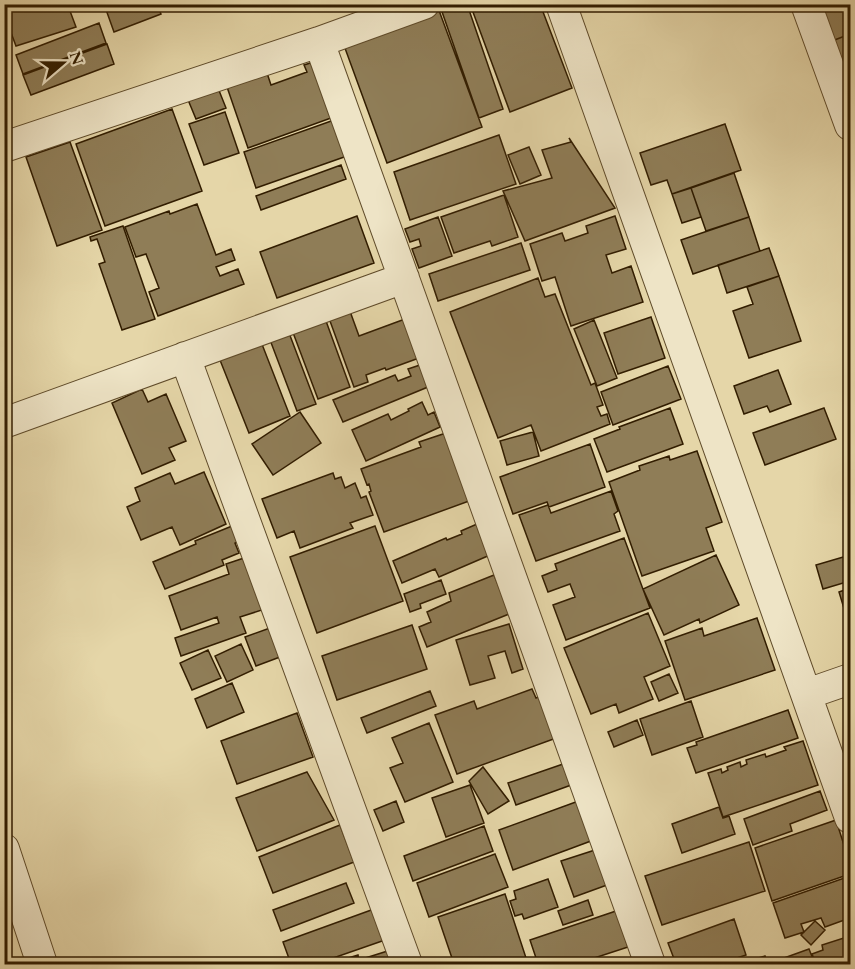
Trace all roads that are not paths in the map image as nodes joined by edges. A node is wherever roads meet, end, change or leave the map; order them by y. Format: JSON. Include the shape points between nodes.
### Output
{"nodes":[{"id":1,"x":424,"y":4,"type":"edge"},
{"id":2,"x":561,"y":4,"type":"edge"},
{"id":3,"x":806,"y":4,"type":"edge"},
{"id":4,"x":319,"y":42,"type":"junction"},
{"id":5,"x":850,"y":125,"type":"edge"},
{"id":6,"x":4,"y":147,"type":"edge"},
{"id":7,"x":404,"y":278,"type":"junction"},
{"id":8,"x":185,"y":357,"type":"junction"},
{"id":9,"x":4,"y":423,"type":"edge"},
{"id":10,"x":850,"y":679,"type":"edge"},
{"id":11,"x":807,"y":694,"type":"junction"},
{"id":12,"x":850,"y":818,"type":"edge"},
{"id":13,"x":4,"y":849,"type":"edge"},
{"id":14,"x":42,"y":964,"type":"edge"},
{"id":15,"x":407,"y":964,"type":"edge"},
{"id":16,"x":650,"y":964,"type":"edge"}],
"edges":[{"from":1,"to":4,"type":"street"},
{"from":2,"to":11,"type":"street"},
{"from":3,"to":5,"type":"street"},
{"from":4,"to":6,"type":"street"},
{"from":4,"to":7,"type":"street"},
{"from":7,"to":8,"type":"street"},
{"from":7,"to":16,"type":"street"},
{"from":8,"to":9,"type":"street"},
{"from":8,"to":15,"type":"street"},
{"from":10,"to":11,"type":"street"},
{"from":11,"to":12,"type":"street"},
{"from":13,"to":14,"type":"street"}]}
